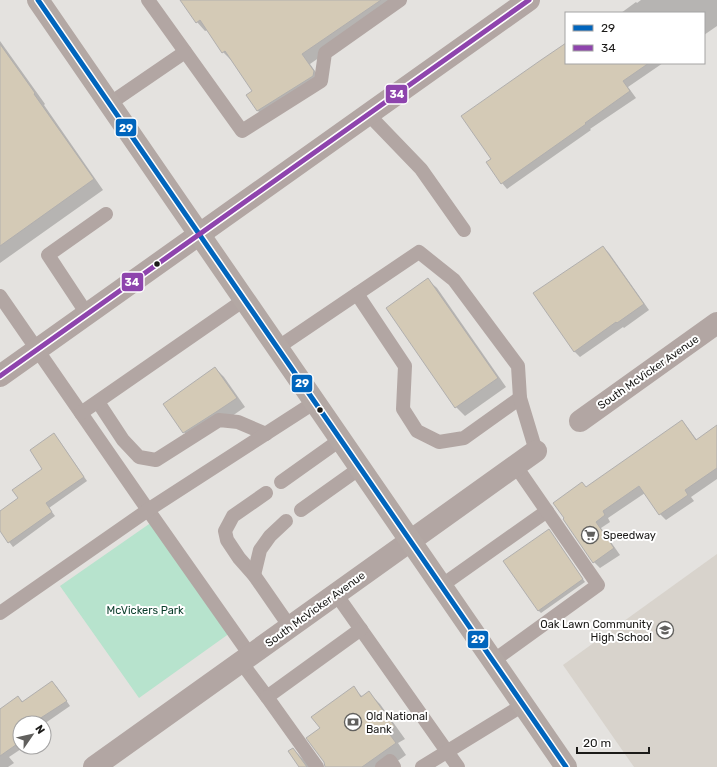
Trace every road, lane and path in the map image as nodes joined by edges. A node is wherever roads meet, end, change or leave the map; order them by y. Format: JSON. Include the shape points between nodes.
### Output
{"nodes":[{"id":1,"x":38,"y":0,"type":"edge"},
{"id":2,"x":148,"y":0,"type":"edge"},
{"id":3,"x":400,"y":0,"type":"edge"},
{"id":4,"x":529,"y":0,"type":"edge"},
{"id":5,"x":185,"y":52,"type":"junction"},
{"id":6,"x":109,"y":104,"type":"junction"},
{"id":7,"x":368,"y":114,"type":"junction"},
{"id":8,"x":106,"y":214,"type":"dead end"},
{"id":9,"x":464,"y":230,"type":"dead end"},
{"id":10,"x":199,"y":234,"type":"junction"},
{"id":11,"x":358,"y":294,"type":"junction"},
{"id":12,"x":0,"y":296,"type":"edge"},
{"id":13,"x":244,"y":300,"type":"junction"},
{"id":14,"x":87,"y":314,"type":"junction"},
{"id":15,"x":717,"y":323,"type":"edge"},
{"id":16,"x":278,"y":348,"type":"junction"},
{"id":17,"x":37,"y":350,"type":"junction"},
{"id":18,"x":0,"y":376,"type":"edge"},
{"id":19,"x":520,"y":398,"type":"junction"},
{"id":20,"x":98,"y":402,"type":"junction"},
{"id":21,"x":315,"y":402,"type":"junction"},
{"id":22,"x":82,"y":413,"type":"junction"},
{"id":23,"x":580,"y":421,"type":"dead end"},
{"id":24,"x":266,"y":434,"type":"junction"},
{"id":25,"x":340,"y":440,"type":"junction"},
{"id":26,"x":536,"y":451,"type":"joint"},
{"id":27,"x":515,"y":466,"type":"junction"},
{"id":28,"x":360,"y":468,"type":"junction"},
{"id":29,"x":282,"y":482,"type":"dead end"},
{"id":30,"x":266,"y":493,"type":"dead end"},
{"id":31,"x":148,"y":510,"type":"junction"},
{"id":32,"x":301,"y":510,"type":"dead end"},
{"id":33,"x":547,"y":511,"type":"junction"},
{"id":34,"x":286,"y":521,"type":"dead end"},
{"id":35,"x":410,"y":541,"type":"junction"},
{"id":36,"x":254,"y":575,"type":"junction"},
{"id":37,"x":441,"y":586,"type":"junction"},
{"id":38,"x":336,"y":594,"type":"junction"},
{"id":39,"x":0,"y":613,"type":"edge"},
{"id":40,"x":290,"y":627,"type":"junction"},
{"id":41,"x":361,"y":629,"type":"junction"},
{"id":42,"x":246,"y":658,"type":"junction"},
{"id":43,"x":493,"y":661,"type":"junction"},
{"id":44,"x":267,"y":697,"type":"junction"},
{"id":45,"x":523,"y":705,"type":"junction"},
{"id":46,"x":447,"y":752,"type":"junction"},
{"id":47,"x":94,"y":767,"type":"edge"},
{"id":48,"x":318,"y":767,"type":"edge"},
{"id":49,"x":382,"y":767,"type":"edge"},
{"id":50,"x":394,"y":767,"type":"edge"},
{"id":51,"x":422,"y":767,"type":"edge"},
{"id":52,"x":458,"y":767,"type":"edge"},
{"id":53,"x":566,"y":767,"type":"edge"}],
"edges":[{"from":1,"to":6,"type":"main road"},
{"from":2,"to":5,"type":"lane"},
{"from":3,"to":5,"type":"lane","via":[[325,53],[321,81],[242,131]]},
{"from":4,"to":7,"type":"street"},
{"from":5,"to":6,"type":"lane"},
{"from":6,"to":10,"type":"main road"},
{"from":7,"to":9,"type":"lane","via":[[422,169]]},
{"from":7,"to":10,"type":"street"},
{"from":8,"to":14,"type":"lane","via":[[48,255]]},
{"from":10,"to":13,"type":"main road"},
{"from":10,"to":14,"type":"street"},
{"from":11,"to":16,"type":"lane"},
{"from":11,"to":19,"type":"lane","via":[[419,252],[454,280],[518,366]]},
{"from":11,"to":19,"type":"lane","via":[[405,366],[403,409],[417,431],[439,442],[464,438]]},
{"from":12,"to":17,"type":"lane"},
{"from":13,"to":16,"type":"main road"},
{"from":13,"to":20,"type":"lane"},
{"from":14,"to":17,"type":"street"},
{"from":15,"to":23,"type":"street","name":"South McVicker Avenue"},
{"from":16,"to":21,"type":"main road"},
{"from":17,"to":18,"type":"street"},
{"from":17,"to":22,"type":"lane"},
{"from":19,"to":26,"type":"lane"},
{"from":20,"to":22,"type":"lane"},
{"from":20,"to":24,"type":"lane","via":[[123,440],[139,457],[156,460],[219,420],[238,422]]},
{"from":21,"to":24,"type":"lane"},
{"from":21,"to":25,"type":"main road"},
{"from":22,"to":31,"type":"lane"},
{"from":24,"to":31,"type":"lane"},
{"from":25,"to":28,"type":"main road"},
{"from":25,"to":29,"type":"lane"},
{"from":26,"to":27,"type":"street","name":"South McVicker Avenue"},
{"from":27,"to":33,"type":"lane"},
{"from":27,"to":35,"type":"street","name":"South McVicker Avenue"},
{"from":28,"to":32,"type":"lane"},
{"from":28,"to":35,"type":"main road"},
{"from":30,"to":36,"type":"lane","via":[[233,516],[225,531],[227,540]]},
{"from":31,"to":39,"type":"lane"},
{"from":31,"to":42,"type":"lane"},
{"from":33,"to":37,"type":"lane"},
{"from":33,"to":43,"type":"lane","via":[[598,585]]},
{"from":34,"to":36,"type":"lane","via":[[260,550]]},
{"from":35,"to":37,"type":"main road"},
{"from":35,"to":38,"type":"street","name":"South McVicker Avenue"},
{"from":36,"to":40,"type":"lane"},
{"from":37,"to":43,"type":"main road"},
{"from":38,"to":40,"type":"street","name":"South McVicker Avenue"},
{"from":38,"to":41,"type":"lane"},
{"from":40,"to":42,"type":"street","name":"South McVicker Avenue"},
{"from":41,"to":44,"type":"lane"},
{"from":41,"to":46,"type":"lane"},
{"from":42,"to":44,"type":"lane"},
{"from":42,"to":47,"type":"street","name":"South McVicker Avenue"},
{"from":43,"to":45,"type":"main road"},
{"from":44,"to":48,"type":"lane"},
{"from":45,"to":46,"type":"lane"},
{"from":45,"to":53,"type":"main road"},
{"from":46,"to":51,"type":"lane"},
{"from":46,"to":52,"type":"lane"},
{"from":49,"to":50,"type":"lane","via":[[390,761]]}]}
